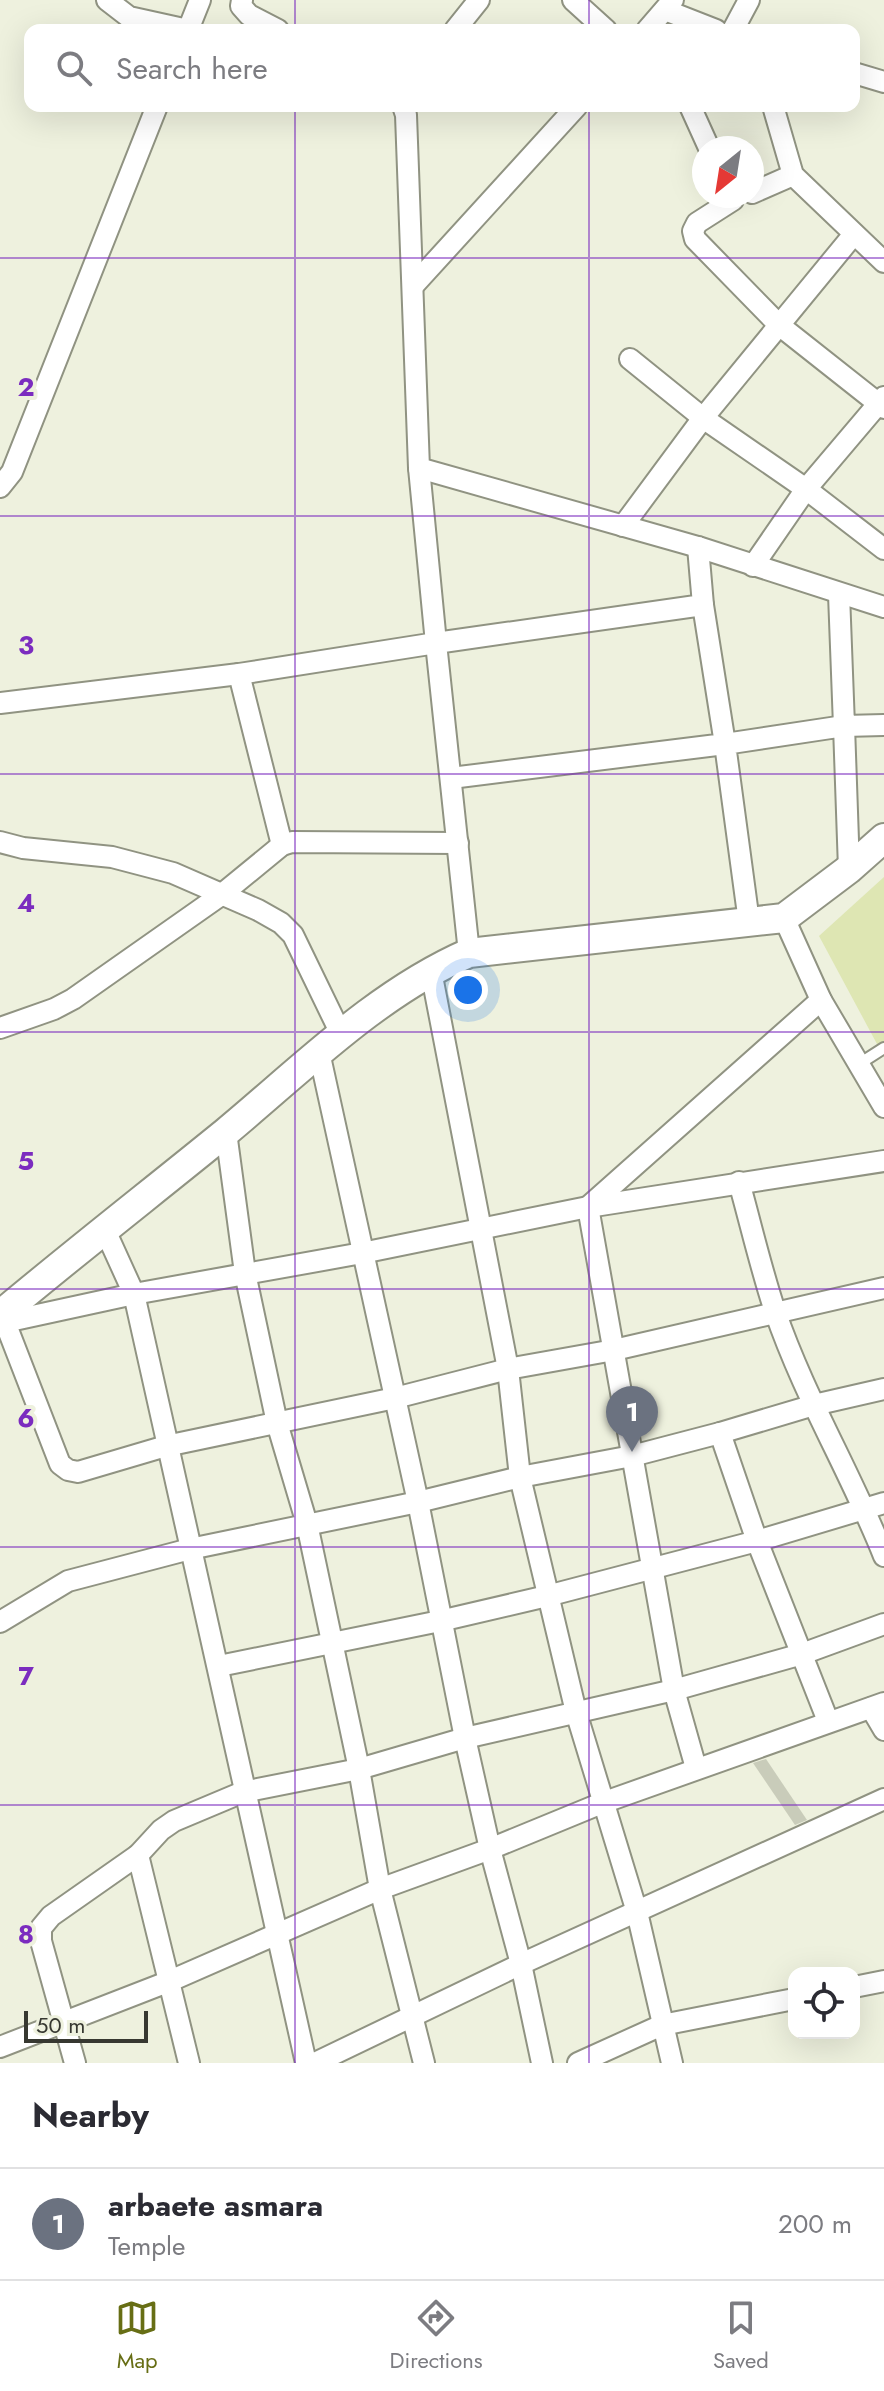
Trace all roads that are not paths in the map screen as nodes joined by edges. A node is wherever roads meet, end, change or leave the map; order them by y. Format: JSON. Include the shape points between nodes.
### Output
{"nodes":[{"id":1,"x":107,"y":0,"type":"edge"},
{"id":2,"x":200,"y":0,"type":"edge"},
{"id":3,"x":479,"y":0,"type":"edge"},
{"id":4,"x":573,"y":0,"type":"edge"},
{"id":5,"x":749,"y":0,"type":"edge"},
{"id":6,"x":240,"y":2,"type":"edge"},
{"id":7,"x":669,"y":5,"type":"edge"},
{"id":8,"x":161,"y":24,"type":"edge"},
{"id":9,"x":190,"y":24,"type":"edge"},
{"id":10,"x":266,"y":24,"type":"edge"},
{"id":11,"x":460,"y":24,"type":"edge"},
{"id":12,"x":599,"y":24,"type":"edge"},
{"id":13,"x":653,"y":24,"type":"edge"},
{"id":14,"x":705,"y":24,"type":"edge"},
{"id":15,"x":736,"y":24,"type":"edge"},
{"id":16,"x":860,"y":75,"type":"edge"},
{"id":17,"x":884,"y":82,"type":"edge"},
{"id":18,"x":155,"y":112,"type":"edge"},
{"id":19,"x":405,"y":112,"type":"edge"},
{"id":20,"x":572,"y":112,"type":"edge"},
{"id":21,"x":693,"y":112,"type":"edge"},
{"id":22,"x":775,"y":112,"type":"edge"},
{"id":23,"x":704,"y":136,"type":"edge"},
{"id":24,"x":793,"y":175,"type":"junction"},
{"id":25,"x":764,"y":186,"type":"edge"},
{"id":26,"x":721,"y":208,"type":"edge"},
{"id":27,"x":854,"y":234,"type":"junction"},
{"id":28,"x":884,"y":262,"type":"edge"},
{"id":29,"x":413,"y":286,"type":"junction"},
{"id":30,"x":779,"y":325,"type":"junction"},
{"id":31,"x":630,"y":359,"type":"dead end"},
{"id":32,"x":882,"y":403,"type":"edge"},
{"id":33,"x":703,"y":418,"type":"junction"},
{"id":34,"x":419,"y":468,"type":"junction"},
{"id":35,"x":0,"y":487,"type":"edge"},
{"id":36,"x":806,"y":489,"type":"junction"},
{"id":37,"x":623,"y":526,"type":"junction"},
{"id":38,"x":698,"y":547,"type":"junction"},
{"id":39,"x":884,"y":549,"type":"edge"},
{"id":40,"x":753,"y":566,"type":"junction"},
{"id":41,"x":839,"y":594,"type":"junction"},
{"id":42,"x":703,"y":605,"type":"junction"},
{"id":43,"x":884,"y":607,"type":"edge"},
{"id":44,"x":436,"y":643,"type":"junction"},
{"id":45,"x":239,"y":674,"type":"junction"},
{"id":46,"x":0,"y":703,"type":"edge"},
{"id":47,"x":884,"y":725,"type":"edge"},
{"id":48,"x":844,"y":726,"type":"junction"},
{"id":49,"x":725,"y":744,"type":"junction"},
{"id":50,"x":451,"y":778,"type":"junction"},
{"id":51,"x":884,"y":838,"type":"edge"},
{"id":52,"x":0,"y":842,"type":"edge"},
{"id":53,"x":458,"y":843,"type":"junction"},
{"id":54,"x":282,"y":845,"type":"junction"},
{"id":55,"x":849,"y":869,"type":"junction"},
{"id":56,"x":221,"y":895,"type":"junction"},
{"id":57,"x":784,"y":918,"type":"junction"},
{"id":58,"x":749,"y":922,"type":"junction"},
{"id":59,"x":469,"y":953,"type":"junction"},
{"id":60,"x":431,"y":971,"type":"junction"},
{"id":61,"x":821,"y":1000,"type":"junction"},
{"id":62,"x":0,"y":1028,"type":"edge"},
{"id":63,"x":341,"y":1034,"type":"junction"},
{"id":64,"x":884,"y":1048,"type":"edge"},
{"id":65,"x":319,"y":1052,"type":"junction"},
{"id":66,"x":859,"y":1064,"type":"junction"},
{"id":67,"x":884,"y":1107,"type":"edge"},
{"id":68,"x":226,"y":1132,"type":"junction"},
{"id":69,"x":884,"y":1161,"type":"edge"},
{"id":70,"x":739,"y":1182,"type":"junction"},
{"id":71,"x":588,"y":1207,"type":"junction"},
{"id":72,"x":104,"y":1228,"type":"junction"},
{"id":73,"x":483,"y":1229,"type":"junction"},
{"id":74,"x":362,"y":1253,"type":"junction"},
{"id":75,"x":245,"y":1273,"type":"junction"},
{"id":76,"x":884,"y":1288,"type":"edge"},
{"id":77,"x":134,"y":1294,"type":"junction"},
{"id":78,"x":776,"y":1312,"type":"junction"},
{"id":79,"x":2,"y":1318,"type":"edge"},
{"id":80,"x":614,"y":1350,"type":"junction"},
{"id":81,"x":508,"y":1369,"type":"junction"},
{"id":82,"x":884,"y":1389,"type":"edge"},
{"id":83,"x":395,"y":1398,"type":"junction"},
{"id":84,"x":814,"y":1405,"type":"junction"},
{"id":85,"x":277,"y":1423,"type":"junction"},
{"id":86,"x":720,"y":1433,"type":"junction"},
{"id":87,"x":166,"y":1446,"type":"junction"},
{"id":88,"x":632,"y":1456,"type":"junction"},
{"id":89,"x":520,"y":1477,"type":"junction"},
{"id":90,"x":418,"y":1502,"type":"junction"},
{"id":91,"x":875,"y":1507,"type":"edge"},
{"id":92,"x":307,"y":1524,"type":"junction"},
{"id":93,"x":757,"y":1541,"type":"junction"},
{"id":94,"x":190,"y":1549,"type":"junction"},
{"id":95,"x":884,"y":1556,"type":"edge"},
{"id":96,"x":651,"y":1568,"type":"junction"},
{"id":97,"x":547,"y":1596,"type":"junction"},
{"id":98,"x":440,"y":1621,"type":"junction"},
{"id":99,"x":0,"y":1622,"type":"edge"},
{"id":100,"x":884,"y":1624,"type":"edge"},
{"id":101,"x":330,"y":1642,"type":"junction"},
{"id":102,"x":802,"y":1654,"type":"junction"},
{"id":103,"x":219,"y":1666,"type":"junction"},
{"id":104,"x":674,"y":1690,"type":"junction"},
{"id":105,"x":877,"y":1705,"type":"edge"},
{"id":106,"x":576,"y":1712,"type":"junction"},
{"id":107,"x":828,"y":1721,"type":"junction"},
{"id":108,"x":884,"y":1730,"type":"edge"},
{"id":109,"x":465,"y":1738,"type":"junction"},
{"id":110,"x":696,"y":1768,"type":"junction"},
{"id":111,"x":359,"y":1769,"type":"junction"},
{"id":112,"x":243,"y":1792,"type":"junction"},
{"id":113,"x":884,"y":1799,"type":"edge"},
{"id":114,"x":602,"y":1803,"type":"junction"},
{"id":115,"x":490,"y":1849,"type":"junction"},
{"id":116,"x":138,"y":1855,"type":"junction"},
{"id":117,"x":380,"y":1889,"type":"junction"},
{"id":118,"x":637,"y":1912,"type":"junction"},
{"id":119,"x":277,"y":1932,"type":"junction"},
{"id":120,"x":521,"y":1964,"type":"junction"},
{"id":121,"x":170,"y":1981,"type":"junction"},
{"id":122,"x":884,"y":1981,"type":"edge"},
{"id":123,"x":860,"y":1986,"type":"edge"},
{"id":124,"x":788,"y":2000,"type":"edge"},
{"id":125,"x":411,"y":2016,"type":"junction"},
{"id":126,"x":64,"y":2023,"type":"junction"},
{"id":127,"x":662,"y":2025,"type":"junction"},
{"id":128,"x":0,"y":2047,"type":"edge"},
{"id":129,"x":75,"y":2063,"type":"edge"},
{"id":130,"x":189,"y":2063,"type":"edge"},
{"id":131,"x":306,"y":2063,"type":"edge"},
{"id":132,"x":315,"y":2063,"type":"edge"},
{"id":133,"x":424,"y":2063,"type":"edge"},
{"id":134,"x":542,"y":2063,"type":"edge"},
{"id":135,"x":578,"y":2063,"type":"edge"},
{"id":136,"x":672,"y":2063,"type":"edge"}],
"edges":[{"from":1,"to":8,"type":"street","via":[[129,17]]},
{"from":2,"to":9,"type":"street"},
{"from":3,"to":11,"type":"street"},
{"from":4,"to":12,"type":"street"},
{"from":5,"to":15,"type":"street"},
{"from":6,"to":10,"type":"street","via":[[249,15]]},
{"from":7,"to":13,"type":"street"},
{"from":7,"to":14,"type":"street"},
{"from":16,"to":17,"type":"street"},
{"from":18,"to":35,"type":"street","via":[[12,472]]},
{"from":19,"to":29,"type":"street"},
{"from":20,"to":29,"type":"street"},
{"from":21,"to":23,"type":"street"},
{"from":22,"to":24,"type":"street"},
{"from":24,"to":25,"type":"street"},
{"from":24,"to":27,"type":"street"},
{"from":26,"to":30,"type":"street","via":[[697,223],[695,239]]},
{"from":27,"to":28,"type":"street"},
{"from":27,"to":30,"type":"street"},
{"from":29,"to":34,"type":"street"},
{"from":30,"to":32,"type":"street"},
{"from":30,"to":33,"type":"street"},
{"from":31,"to":33,"type":"street"},
{"from":32,"to":36,"type":"street"},
{"from":33,"to":36,"type":"street"},
{"from":33,"to":37,"type":"street"},
{"from":34,"to":37,"type":"street"},
{"from":34,"to":44,"type":"street"},
{"from":36,"to":39,"type":"street"},
{"from":36,"to":40,"type":"street"},
{"from":37,"to":38,"type":"street"},
{"from":38,"to":40,"type":"street"},
{"from":38,"to":42,"type":"street"},
{"from":40,"to":41,"type":"street"},
{"from":41,"to":43,"type":"street"},
{"from":41,"to":48,"type":"street"},
{"from":42,"to":44,"type":"street"},
{"from":42,"to":49,"type":"street"},
{"from":44,"to":45,"type":"street"},
{"from":44,"to":50,"type":"street"},
{"from":45,"to":46,"type":"street"},
{"from":45,"to":54,"type":"street"},
{"from":47,"to":48,"type":"street"},
{"from":48,"to":49,"type":"street"},
{"from":48,"to":55,"type":"street"},
{"from":49,"to":50,"type":"street"},
{"from":49,"to":58,"type":"street"},
{"from":50,"to":53,"type":"street"},
{"from":51,"to":55,"type":"street"},
{"from":52,"to":56,"type":"street","via":[[112,857],[173,873]]},
{"from":53,"to":54,"type":"street"},
{"from":53,"to":59,"type":"street"},
{"from":54,"to":56,"type":"street"},
{"from":55,"to":57,"type":"street"},
{"from":56,"to":62,"type":"street","via":[[73,999]]},
{"from":56,"to":63,"type":"street","via":[[258,910],[293,935]]},
{"from":57,"to":58,"type":"street"},
{"from":57,"to":61,"type":"street"},
{"from":58,"to":59,"type":"street"},
{"from":59,"to":60,"type":"street"},
{"from":60,"to":63,"type":"street"},
{"from":60,"to":73,"type":"street"},
{"from":61,"to":66,"type":"street"},
{"from":61,"to":71,"type":"street"},
{"from":63,"to":65,"type":"street"},
{"from":64,"to":66,"type":"lane"},
{"from":65,"to":68,"type":"street"},
{"from":65,"to":74,"type":"street"},
{"from":66,"to":67,"type":"street"},
{"from":68,"to":72,"type":"street"},
{"from":68,"to":75,"type":"street"},
{"from":69,"to":70,"type":"street"},
{"from":70,"to":71,"type":"street"},
{"from":70,"to":78,"type":"street"},
{"from":71,"to":73,"type":"street"},
{"from":71,"to":80,"type":"street"},
{"from":72,"to":77,"type":"street"},
{"from":72,"to":79,"type":"street"},
{"from":73,"to":74,"type":"street"},
{"from":73,"to":81,"type":"street"},
{"from":74,"to":75,"type":"street"},
{"from":74,"to":83,"type":"street"},
{"from":75,"to":77,"type":"street"},
{"from":75,"to":85,"type":"street"},
{"from":76,"to":78,"type":"street"},
{"from":77,"to":79,"type":"street"},
{"from":77,"to":87,"type":"street"},
{"from":78,"to":80,"type":"street"},
{"from":78,"to":84,"type":"street"},
{"from":79,"to":87,"type":"street","via":[[60,1464],[78,1472]]},
{"from":80,"to":81,"type":"street"},
{"from":80,"to":88,"type":"street"},
{"from":81,"to":83,"type":"street"},
{"from":81,"to":89,"type":"street"},
{"from":82,"to":84,"type":"street"},
{"from":83,"to":85,"type":"street"},
{"from":83,"to":90,"type":"street"},
{"from":84,"to":86,"type":"street"},
{"from":84,"to":91,"type":"street"},
{"from":85,"to":87,"type":"street"},
{"from":85,"to":92,"type":"street"},
{"from":86,"to":88,"type":"street"},
{"from":86,"to":93,"type":"street"},
{"from":87,"to":94,"type":"street"},
{"from":88,"to":89,"type":"street"},
{"from":88,"to":96,"type":"street"},
{"from":89,"to":90,"type":"street"},
{"from":89,"to":97,"type":"street"},
{"from":90,"to":92,"type":"street"},
{"from":90,"to":98,"type":"street"},
{"from":91,"to":93,"type":"street"},
{"from":91,"to":95,"type":"street"},
{"from":92,"to":94,"type":"street"},
{"from":92,"to":101,"type":"street"},
{"from":93,"to":96,"type":"street"},
{"from":93,"to":102,"type":"street"},
{"from":94,"to":99,"type":"street","via":[[68,1581]]},
{"from":94,"to":103,"type":"street"},
{"from":96,"to":97,"type":"street"},
{"from":96,"to":104,"type":"street"},
{"from":97,"to":98,"type":"street"},
{"from":97,"to":106,"type":"street"},
{"from":98,"to":101,"type":"street"},
{"from":98,"to":109,"type":"street"},
{"from":100,"to":102,"type":"street"},
{"from":101,"to":103,"type":"street"},
{"from":101,"to":111,"type":"street"},
{"from":102,"to":104,"type":"street"},
{"from":102,"to":107,"type":"street"},
{"from":103,"to":112,"type":"street"},
{"from":104,"to":106,"type":"street"},
{"from":104,"to":110,"type":"street"},
{"from":105,"to":107,"type":"street"},
{"from":105,"to":108,"type":"street"},
{"from":106,"to":109,"type":"street"},
{"from":106,"to":114,"type":"street"},
{"from":107,"to":110,"type":"street"},
{"from":109,"to":111,"type":"street"},
{"from":109,"to":115,"type":"street"},
{"from":110,"to":114,"type":"street"},
{"from":111,"to":112,"type":"street"},
{"from":111,"to":117,"type":"street"},
{"from":112,"to":116,"type":"street","via":[[174,1821]]},
{"from":112,"to":119,"type":"street"},
{"from":113,"to":118,"type":"street"},
{"from":114,"to":115,"type":"street"},
{"from":114,"to":118,"type":"street"},
{"from":115,"to":117,"type":"street"},
{"from":115,"to":120,"type":"street"},
{"from":116,"to":121,"type":"street"},
{"from":116,"to":126,"type":"street","via":[[41,1928]]},
{"from":117,"to":119,"type":"street"},
{"from":117,"to":125,"type":"street"},
{"from":118,"to":120,"type":"street"},
{"from":118,"to":127,"type":"street"},
{"from":119,"to":121,"type":"street"},
{"from":119,"to":131,"type":"street"},
{"from":120,"to":125,"type":"street"},
{"from":120,"to":134,"type":"street"},
{"from":121,"to":126,"type":"street"},
{"from":121,"to":130,"type":"street"},
{"from":122,"to":123,"type":"street"},
{"from":124,"to":127,"type":"street"},
{"from":125,"to":132,"type":"street"},
{"from":125,"to":133,"type":"street"},
{"from":126,"to":128,"type":"street"},
{"from":126,"to":129,"type":"street"},
{"from":127,"to":135,"type":"street"},
{"from":127,"to":136,"type":"street"}]}
